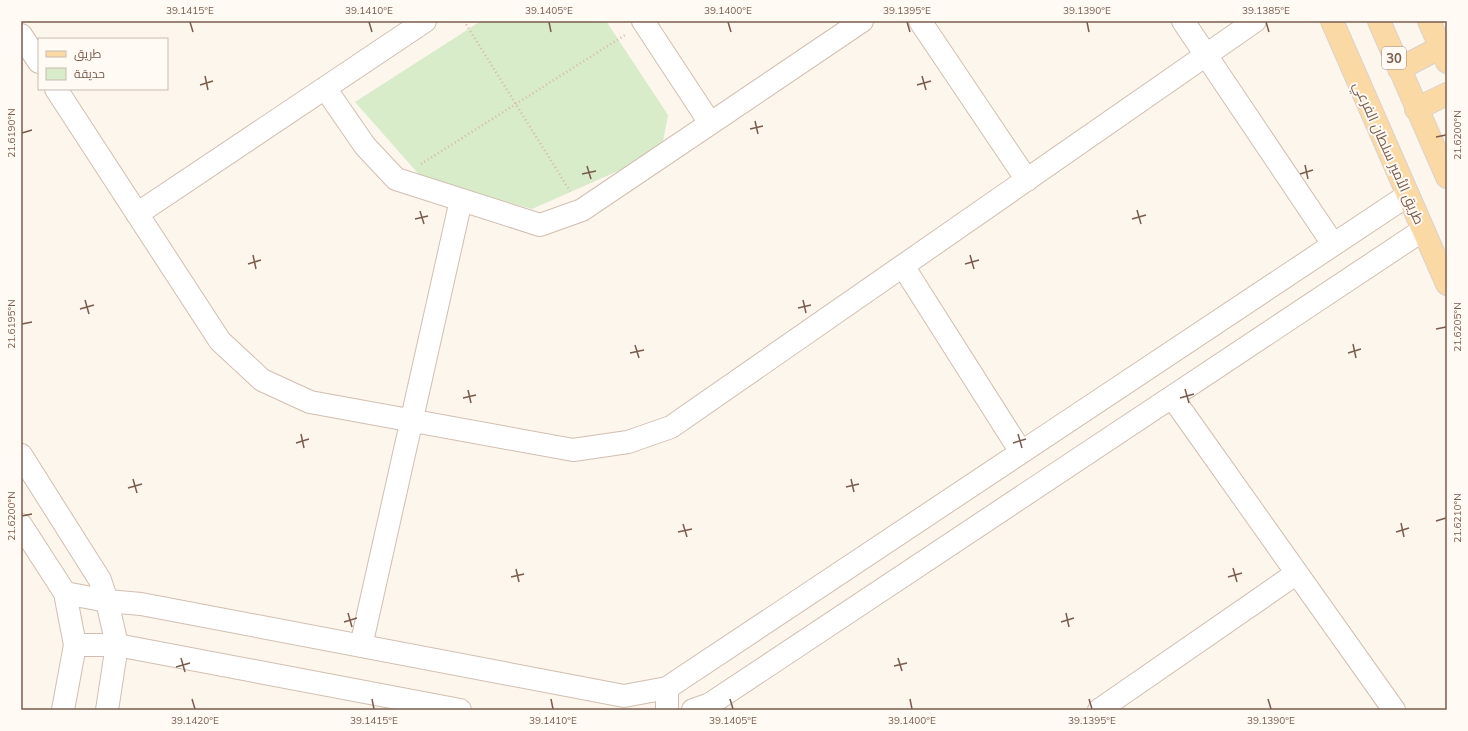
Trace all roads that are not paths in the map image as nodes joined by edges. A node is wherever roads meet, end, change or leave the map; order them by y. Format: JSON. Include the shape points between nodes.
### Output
{"nodes":[{"id":1,"x":425,"y":21,"type":"edge"},
{"id":2,"x":862,"y":21,"type":"edge"},
{"id":3,"x":920,"y":21,"type":"edge"},
{"id":4,"x":1183,"y":21,"type":"edge"},
{"id":5,"x":1255,"y":21,"type":"edge"},
{"id":6,"x":1332,"y":21,"type":"edge"},
{"id":7,"x":1379,"y":21,"type":"edge"},
{"id":8,"x":1429,"y":21,"type":"edge"},
{"id":9,"x":643,"y":22,"type":"edge"},
{"id":10,"x":21,"y":35,"type":"edge"},
{"id":11,"x":1445,"y":51,"type":"edge"},
{"id":12,"x":1206,"y":55,"type":"junction"},
{"id":13,"x":38,"y":60,"type":"edge"},
{"id":14,"x":1399,"y":69,"type":"junction"},
{"id":15,"x":325,"y":88,"type":"junction"},
{"id":16,"x":57,"y":90,"type":"edge"},
{"id":17,"x":1447,"y":94,"type":"edge"},
{"id":18,"x":1416,"y":108,"type":"junction"},
{"id":19,"x":710,"y":123,"type":"junction"},
{"id":20,"x":1447,"y":177,"type":"edge"},
{"id":21,"x":1027,"y":180,"type":"junction"},
{"id":22,"x":1408,"y":194,"type":"junction"},
{"id":23,"x":461,"y":200,"type":"junction"},
{"id":24,"x":137,"y":214,"type":"junction"},
{"id":25,"x":1423,"y":230,"type":"junction"},
{"id":26,"x":1333,"y":244,"type":"junction"},
{"id":27,"x":903,"y":266,"type":"junction"},
{"id":28,"x":1447,"y":284,"type":"edge"},
{"id":29,"x":1172,"y":397,"type":"junction"},
{"id":30,"x":412,"y":420,"type":"junction"},
{"id":31,"x":1021,"y":452,"type":"junction"},
{"id":32,"x":21,"y":455,"type":"edge"},
{"id":33,"x":21,"y":525,"type":"edge"},
{"id":34,"x":1297,"y":573,"type":"junction"},
{"id":35,"x":65,"y":594,"type":"junction"},
{"id":36,"x":107,"y":601,"type":"junction"},
{"id":37,"x":74,"y":645,"type":"junction"},
{"id":38,"x":117,"y":645,"type":"junction"},
{"id":39,"x":361,"y":646,"type":"junction"},
{"id":40,"x":667,"y":688,"type":"junction"},
{"id":41,"x":640,"y":702,"type":"edge"},
{"id":42,"x":63,"y":710,"type":"edge"},
{"id":43,"x":107,"y":710,"type":"edge"},
{"id":44,"x":460,"y":710,"type":"edge"},
{"id":45,"x":668,"y":710,"type":"edge"},
{"id":46,"x":693,"y":710,"type":"edge"},
{"id":47,"x":1099,"y":710,"type":"edge"},
{"id":48,"x":1394,"y":710,"type":"edge"}],
"edges":[{"from":1,"to":15,"type":"street"},
{"from":2,"to":19,"type":"street"},
{"from":3,"to":21,"type":"street"},
{"from":4,"to":12,"type":"street"},
{"from":5,"to":12,"type":"street"},
{"from":6,"to":22,"type":"main road","name":"طريق الأمير سلطان الفرعي"},
{"from":7,"to":14,"type":"main road","number":"30"},
{"from":8,"to":11,"type":"main road"},
{"from":9,"to":19,"type":"street"},
{"from":10,"to":13,"type":"street"},
{"from":11,"to":14,"type":"main road"},
{"from":12,"to":21,"type":"street"},
{"from":12,"to":26,"type":"street"},
{"from":14,"to":18,"type":"main road","number":"30"},
{"from":15,"to":23,"type":"street","via":[[365,146],[396,179]]},
{"from":15,"to":24,"type":"street"},
{"from":16,"to":24,"type":"street"},
{"from":17,"to":18,"type":"main road"},
{"from":18,"to":20,"type":"main road","number":"30"},
{"from":19,"to":23,"type":"street","via":[[582,210],[540,225]]},
{"from":21,"to":27,"type":"street"},
{"from":22,"to":25,"type":"main road","name":"طريق الأمير سلطان الفرعي"},
{"from":22,"to":26,"type":"street"},
{"from":23,"to":30,"type":"street"},
{"from":24,"to":30,"type":"street","via":[[220,341],[262,380],[310,402]]},
{"from":25,"to":28,"type":"main road","name":"طريق الأمير سلطان الفرعي"},
{"from":25,"to":29,"type":"street"},
{"from":26,"to":31,"type":"street"},
{"from":27,"to":30,"type":"street","via":[[671,427],[628,442],[573,450]]},
{"from":27,"to":31,"type":"street"},
{"from":29,"to":34,"type":"street"},
{"from":29,"to":46,"type":"street","via":[[710,704]]},
{"from":30,"to":39,"type":"street"},
{"from":31,"to":40,"type":"street"},
{"from":32,"to":36,"type":"street","via":[[100,580]]},
{"from":33,"to":35,"type":"street"},
{"from":34,"to":47,"type":"street"},
{"from":34,"to":48,"type":"street"},
{"from":35,"to":36,"type":"street"},
{"from":35,"to":37,"type":"street"},
{"from":36,"to":38,"type":"street"},
{"from":36,"to":39,"type":"street","via":[[141,604]]},
{"from":37,"to":38,"type":"street"},
{"from":37,"to":42,"type":"street"},
{"from":38,"to":43,"type":"street"},
{"from":38,"to":44,"type":"street"},
{"from":39,"to":41,"type":"street","via":[[624,696]]},
{"from":40,"to":41,"type":"street"},
{"from":40,"to":45,"type":"street"}]}
